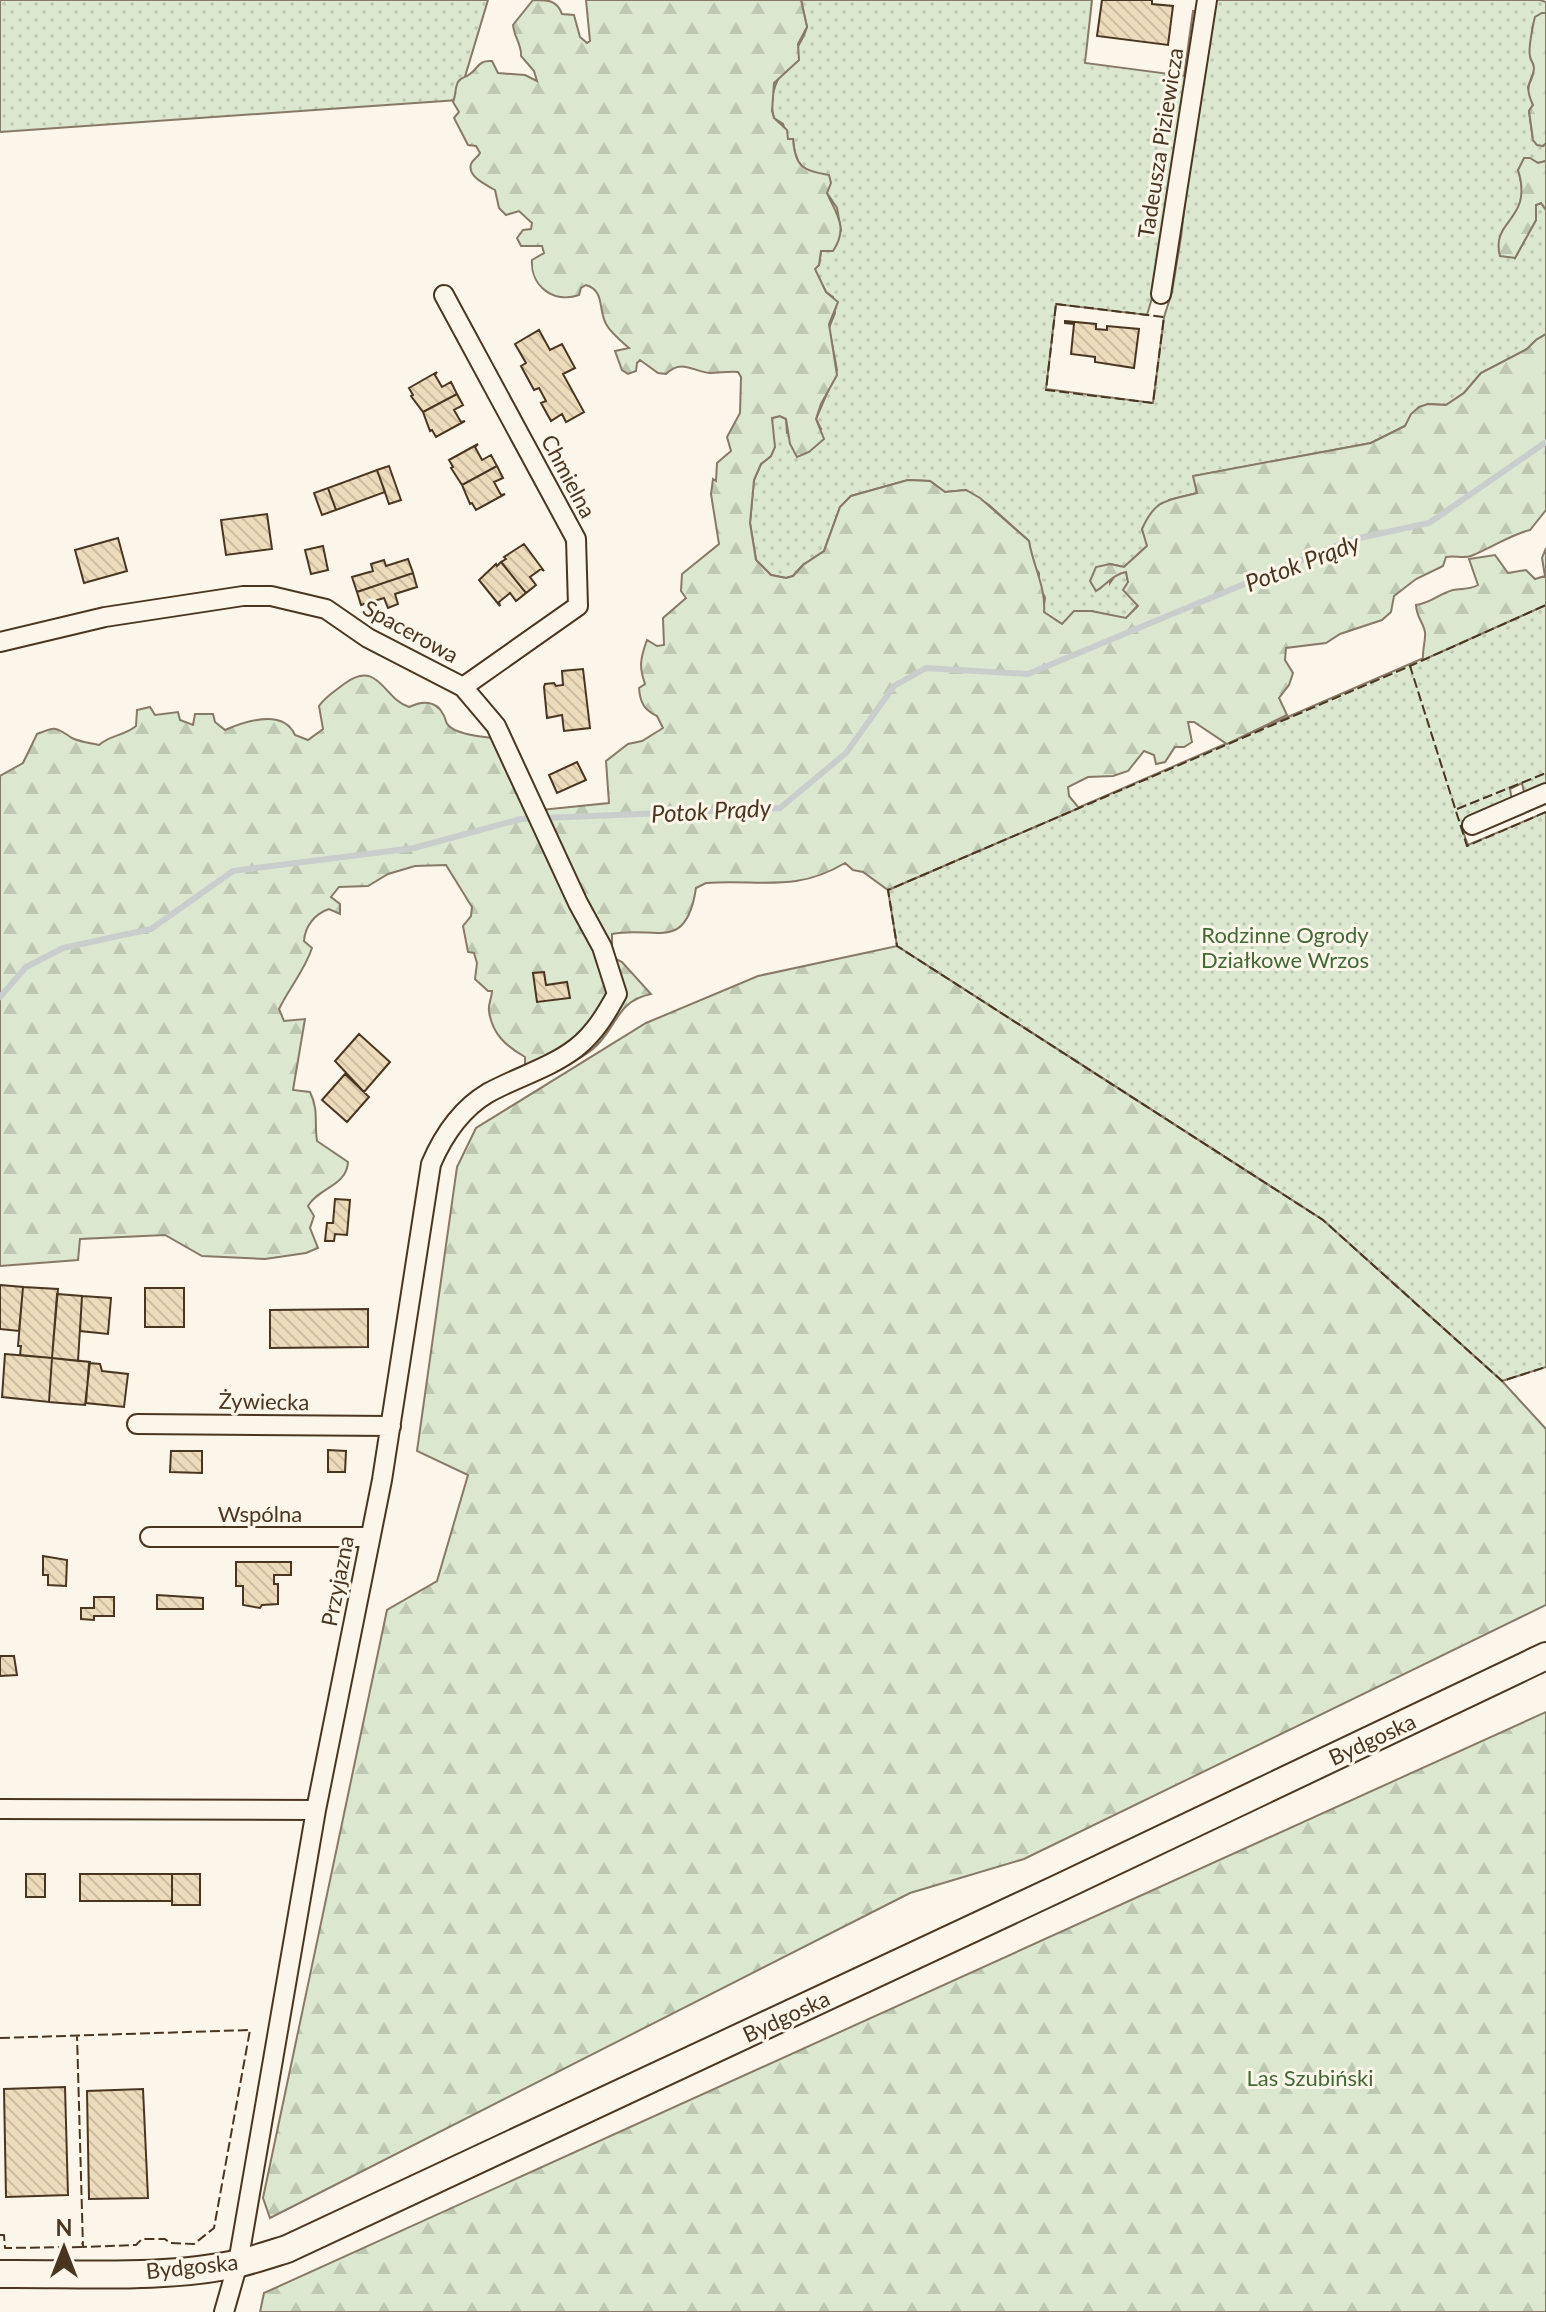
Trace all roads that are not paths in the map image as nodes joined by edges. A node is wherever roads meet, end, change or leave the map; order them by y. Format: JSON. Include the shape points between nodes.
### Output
{"nodes":[{"id":1,"x":1207,"y":0,"type":"edge"},
{"id":2,"x":1161,"y":294,"type":"dead end"},
{"id":3,"x":444,"y":295,"type":"dead end"},
{"id":4,"x":0,"y":642,"type":"edge"},
{"id":5,"x":463,"y":687,"type":"junction"},
{"id":6,"x":1546,"y":793,"type":"edge"},
{"id":7,"x":1472,"y":825,"type":"dead end"},
{"id":8,"x":617,"y":994,"type":"joint"},
{"id":9,"x":137,"y":1424,"type":"dead end"},
{"id":10,"x":391,"y":1426,"type":"junction"},
{"id":11,"x":150,"y":1537,"type":"dead end"},
{"id":12,"x":370,"y":1537,"type":"junction"},
{"id":13,"x":1546,"y":1656,"type":"edge"},
{"id":14,"x":0,"y":1809,"type":"edge"},
{"id":15,"x":316,"y":1810,"type":"junction"},
{"id":16,"x":238,"y":2263,"type":"junction"},
{"id":17,"x":0,"y":2274,"type":"edge"},
{"id":18,"x":224,"y":2312,"type":"edge"}],
"edges":[{"from":1,"to":2,"type":"street","name":"Tadeusza Piziewicza"},
{"from":3,"to":5,"type":"street","name":"Chmielna","via":[[576,539],[578,567],[578,606]]},
{"from":4,"to":5,"type":"street","name":"Spacerowa","via":[[105,617],[271,596],[326,609],[368,638]]},
{"from":5,"to":8,"type":"street","name":"Spacerowa","via":[[496,726],[602,947]]},
{"from":6,"to":7,"type":"street"},
{"from":8,"to":10,"type":"street","name":"Przyjazna","via":[[601,1022],[576,1048],[487,1094],[442,1138],[431,1164]]},
{"from":9,"to":10,"type":"street","name":"Żywiecka"},
{"from":10,"to":12,"type":"street","name":"Przyjazna"},
{"from":11,"to":12,"type":"street","name":"Wspólna"},
{"from":12,"to":15,"type":"street","name":"Przyjazna"},
{"from":13,"to":16,"type":"main road","name":"Bydgoska","via":[[287,2249]]},
{"from":14,"to":15,"type":"street"},
{"from":15,"to":16,"type":"street","name":"Przyjazna"},
{"from":16,"to":17,"type":"main road","name":"Bydgoska","via":[[152,2272]]},
{"from":16,"to":18,"type":"street","name":"Przyjazna"}]}
